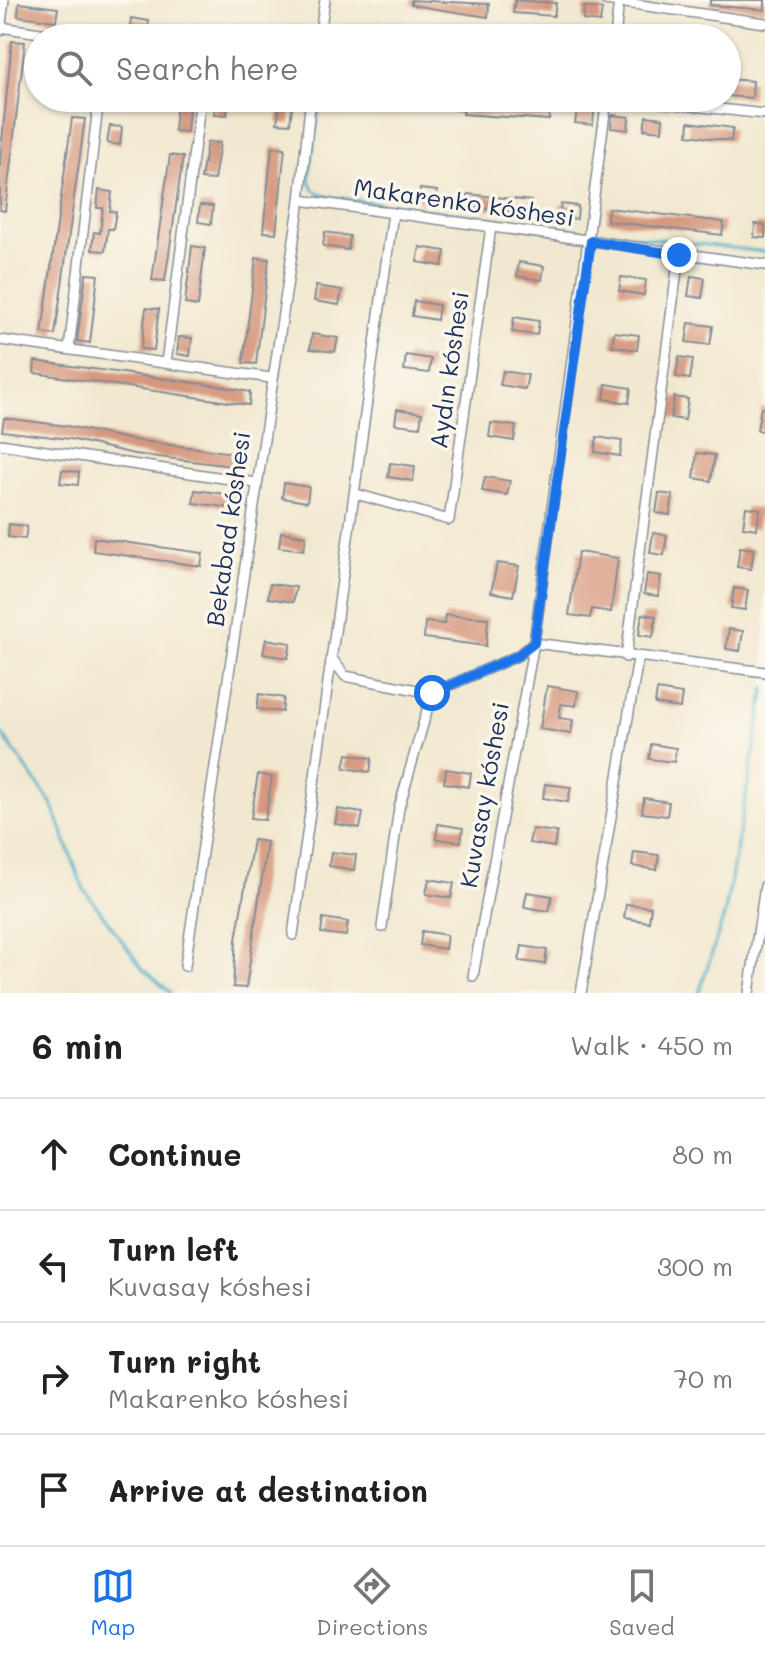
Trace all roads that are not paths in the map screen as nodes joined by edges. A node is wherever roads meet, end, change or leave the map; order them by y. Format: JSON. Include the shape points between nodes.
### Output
{"nodes":[{"id":1,"x":4,"y":0,"type":"edge"},
{"id":2,"x":325,"y":0,"type":"edge"},
{"id":3,"x":605,"y":0,"type":"edge"},
{"id":4,"x":619,"y":1,"type":"edge"},
{"id":5,"x":765,"y":23,"type":"edge"},
{"id":6,"x":321,"y":24,"type":"edge"},
{"id":7,"x":617,"y":24,"type":"edge"},
{"id":8,"x":0,"y":28,"type":"edge"},
{"id":9,"x":24,"y":31,"type":"edge"},
{"id":10,"x":741,"y":111,"type":"edge"},
{"id":11,"x":97,"y":112,"type":"edge"},
{"id":12,"x":199,"y":112,"type":"edge"},
{"id":13,"x":309,"y":112,"type":"edge"},
{"id":14,"x":605,"y":112,"type":"edge"},
{"id":15,"x":765,"y":114,"type":"edge"},
{"id":16,"x":300,"y":200,"type":"junction"},
{"id":17,"x":393,"y":213,"type":"junction"},
{"id":18,"x":491,"y":227,"type":"junction"},
{"id":19,"x":591,"y":241,"type":"junction"},
{"id":20,"x":679,"y":255,"type":"junction"},
{"id":21,"x":765,"y":265,"type":"edge"},
{"id":22,"x":0,"y":340,"type":"edge"},
{"id":23,"x":69,"y":349,"type":"junction"},
{"id":24,"x":166,"y":363,"type":"junction"},
{"id":25,"x":271,"y":378,"type":"junction"},
{"id":26,"x":0,"y":444,"type":"edge"},
{"id":27,"x":256,"y":483,"type":"junction"},
{"id":28,"x":356,"y":494,"type":"junction"},
{"id":29,"x":534,"y":643,"type":"junction"},
{"id":30,"x":626,"y":657,"type":"junction"},
{"id":31,"x":638,"y":659,"type":"junction"},
{"id":32,"x":333,"y":660,"type":"junction"},
{"id":33,"x":765,"y":672,"type":"edge"},
{"id":34,"x":432,"y":693,"type":"junction"},
{"id":35,"x":765,"y":886,"type":"edge"},
{"id":36,"x":382,"y":927,"type":"dead end"},
{"id":37,"x":293,"y":935,"type":"dead end"},
{"id":38,"x":754,"y":958,"type":"junction"},
{"id":39,"x":765,"y":960,"type":"edge"},
{"id":40,"x":185,"y":966,"type":"dead end"},
{"id":41,"x":473,"y":976,"type":"dead end"},
{"id":42,"x":581,"y":993,"type":"edge"},
{"id":43,"x":749,"y":993,"type":"edge"}],
"edges":[{"from":1,"to":8,"type":"street"},
{"from":2,"to":6,"type":"street"},
{"from":3,"to":4,"type":"street"},
{"from":4,"to":5,"type":"street"},
{"from":4,"to":7,"type":"street"},
{"from":8,"to":9,"type":"street"},
{"from":10,"to":15,"type":"street"},
{"from":11,"to":23,"type":"street"},
{"from":12,"to":24,"type":"street"},
{"from":13,"to":16,"type":"street","name":"Bekabad kóshesi"},
{"from":14,"to":19,"type":"street","name":"Kuvasay kóshesi"},
{"from":16,"to":17,"type":"street","name":"Makarenko kóshesi"},
{"from":16,"to":25,"type":"street","name":"Bekabad kóshesi"},
{"from":17,"to":18,"type":"street","name":"Makarenko kóshesi"},
{"from":17,"to":28,"type":"street"},
{"from":18,"to":19,"type":"street","name":"Makarenko kóshesi"},
{"from":18,"to":28,"type":"street","name":"Aydın kóshesi","via":[[449,520]]},
{"from":19,"to":20,"type":"street","name":"Makarenko kóshesi"},
{"from":19,"to":29,"type":"street","name":"Kuvasay kóshesi"},
{"from":20,"to":21,"type":"street","name":"Makarenko kóshesi"},
{"from":20,"to":30,"type":"street"},
{"from":22,"to":23,"type":"street"},
{"from":23,"to":24,"type":"street"},
{"from":24,"to":25,"type":"street"},
{"from":25,"to":27,"type":"street","name":"Bekabad kóshesi"},
{"from":26,"to":27,"type":"street"},
{"from":27,"to":40,"type":"street","name":"Bekabad kóshesi"},
{"from":28,"to":32,"type":"street"},
{"from":29,"to":30,"type":"street"},
{"from":29,"to":34,"type":"street","via":[[517,656]]},
{"from":29,"to":41,"type":"street","name":"Kuvasay kóshesi"},
{"from":30,"to":31,"type":"street"},
{"from":31,"to":33,"type":"street"},
{"from":31,"to":42,"type":"street"},
{"from":32,"to":34,"type":"street","via":[[345,676]]},
{"from":32,"to":37,"type":"street"},
{"from":34,"to":36,"type":"street","via":[[399,808]]},
{"from":35,"to":38,"type":"street"},
{"from":38,"to":39,"type":"street"},
{"from":38,"to":43,"type":"street"}]}
